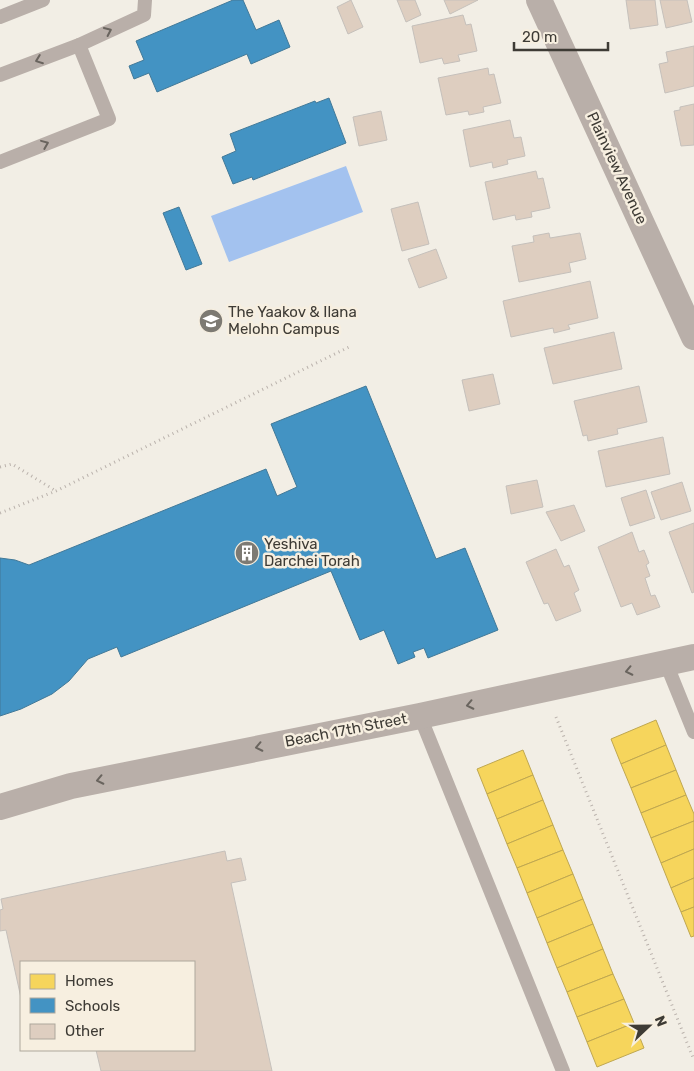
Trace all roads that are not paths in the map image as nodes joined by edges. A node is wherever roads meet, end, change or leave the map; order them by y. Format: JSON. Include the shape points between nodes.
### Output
{"nodes":[{"id":1,"x":43,"y":0,"type":"edge"},
{"id":2,"x":145,"y":0,"type":"edge"},
{"id":3,"x":539,"y":0,"type":"edge"},
{"id":4,"x":0,"y":17,"type":"edge"},
{"id":5,"x":78,"y":45,"type":"junction"},
{"id":6,"x":0,"y":75,"type":"edge"},
{"id":7,"x":0,"y":162,"type":"edge"},
{"id":8,"x":694,"y":337,"type":"edge"},
{"id":9,"x":694,"y":657,"type":"edge"},
{"id":10,"x":666,"y":663,"type":"junction"},
{"id":11,"x":420,"y":716,"type":"junction"},
{"id":12,"x":694,"y":732,"type":"edge"},
{"id":13,"x":0,"y":807,"type":"edge"},
{"id":14,"x":564,"y":1071,"type":"edge"}],
"edges":[{"from":1,"to":4,"type":"lane"},
{"from":5,"to":2,"type":"lane","one_way":true,"via":[[144,15]]},
{"from":3,"to":8,"type":"street","name":"Plainview Avenue"},
{"from":5,"to":6,"type":"lane","one_way":true},
{"from":7,"to":5,"type":"lane","one_way":true,"via":[[109,118]]},
{"from":9,"to":10,"type":"street","name":"Beach 17th Street"},
{"from":10,"to":11,"type":"street","name":"Beach 17th Street","one_way":true},
{"from":10,"to":12,"type":"lane"},
{"from":11,"to":13,"type":"street","name":"Beach 17th Street","one_way":true,"via":[[72,786]]},
{"from":11,"to":14,"type":"lane"}]}
